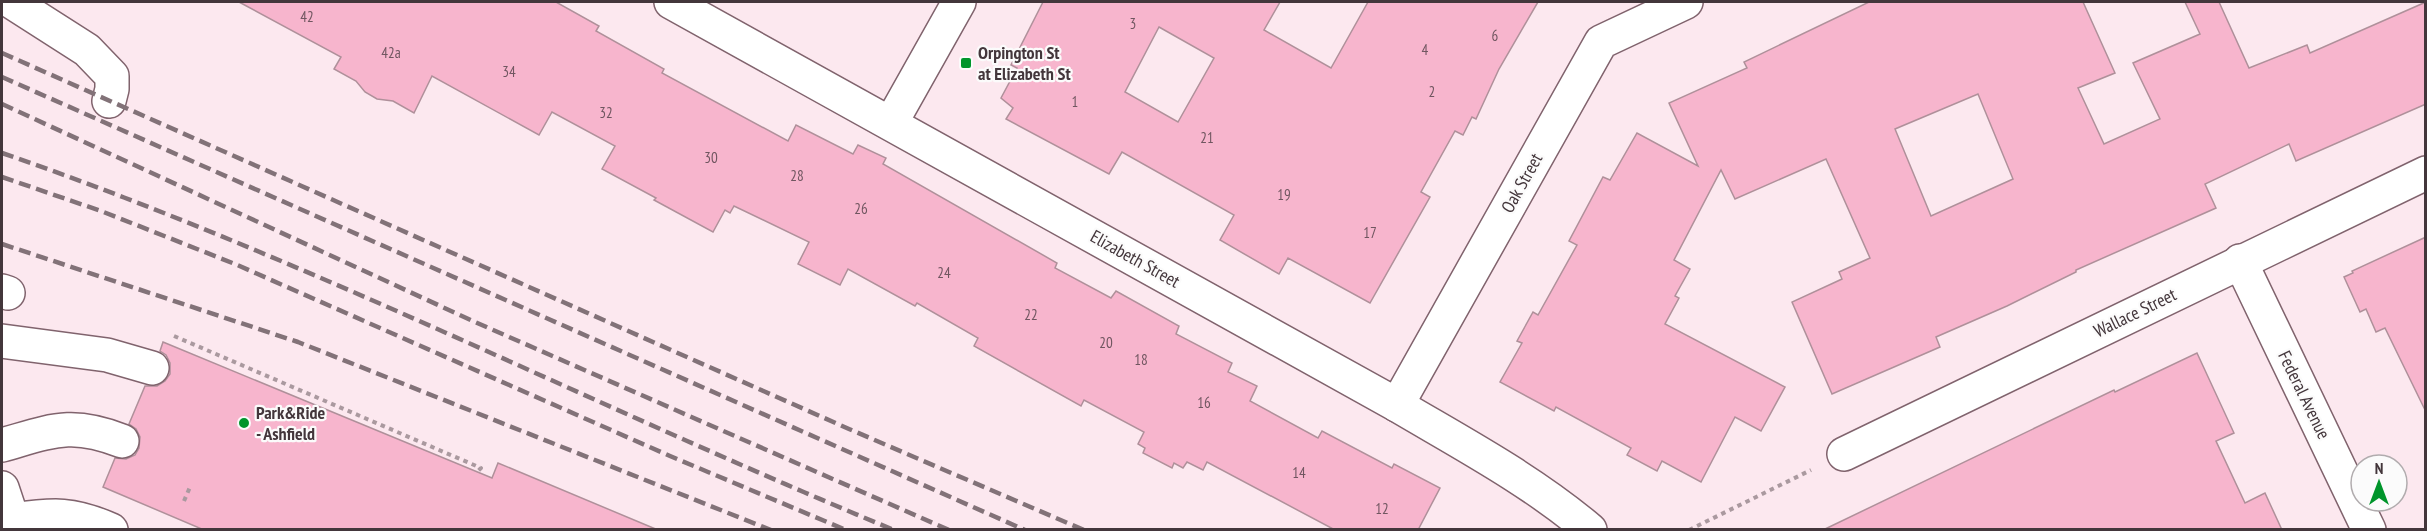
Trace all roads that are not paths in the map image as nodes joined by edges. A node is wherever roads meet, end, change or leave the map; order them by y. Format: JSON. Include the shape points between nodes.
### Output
{"nodes":[{"id":1,"x":12,"y":2,"type":"edge"},
{"id":2,"x":671,"y":2,"type":"edge"},
{"id":3,"x":959,"y":2,"type":"edge"},
{"id":4,"x":1686,"y":2,"type":"edge"},
{"id":5,"x":109,"y":101,"type":"dead end"},
{"id":6,"x":891,"y":123,"type":"junction"},
{"id":7,"x":2426,"y":173,"type":"edge"},
{"id":8,"x":2240,"y":261,"type":"junction"},
{"id":9,"x":2,"y":341,"type":"edge"},
{"id":10,"x":152,"y":369,"type":"dead end"},
{"id":11,"x":1397,"y":405,"type":"junction"},
{"id":12,"x":122,"y":441,"type":"dead end"},
{"id":13,"x":2,"y":445,"type":"edge"},
{"id":14,"x":1844,"y":454,"type":"road end"},
{"id":15,"x":2,"y":488,"type":"edge"},
{"id":16,"x":15,"y":525,"type":"edge"},
{"id":17,"x":111,"y":530,"type":"edge"},
{"id":18,"x":1590,"y":530,"type":"edge"},
{"id":19,"x":2369,"y":530,"type":"edge"}],
"edges":[{"from":1,"to":5,"type":"street","via":[[87,50],[112,76]]},
{"from":2,"to":6,"type":"street","name":"Elizabeth Street"},
{"from":3,"to":6,"type":"street"},
{"from":4,"to":11,"type":"street","name":"Oak Street","via":[[1601,42]]},
{"from":6,"to":11,"type":"street","name":"Elizabeth Street"},
{"from":7,"to":8,"type":"street","name":"Wallace Street"},
{"from":8,"to":14,"type":"street","name":"Wallace Street"},
{"from":8,"to":19,"type":"street","name":"Federal Avenue"},
{"from":9,"to":10,"type":"street","via":[[107,355]]},
{"from":11,"to":18,"type":"street","name":"Elizabeth Street","via":[[1514,474],[1560,504]]},
{"from":12,"to":13,"type":"street","via":[[77,429],[57,430]]},
{"from":15,"to":16,"type":"street"},
{"from":16,"to":17,"type":"street","via":[[66,515]]}]}
